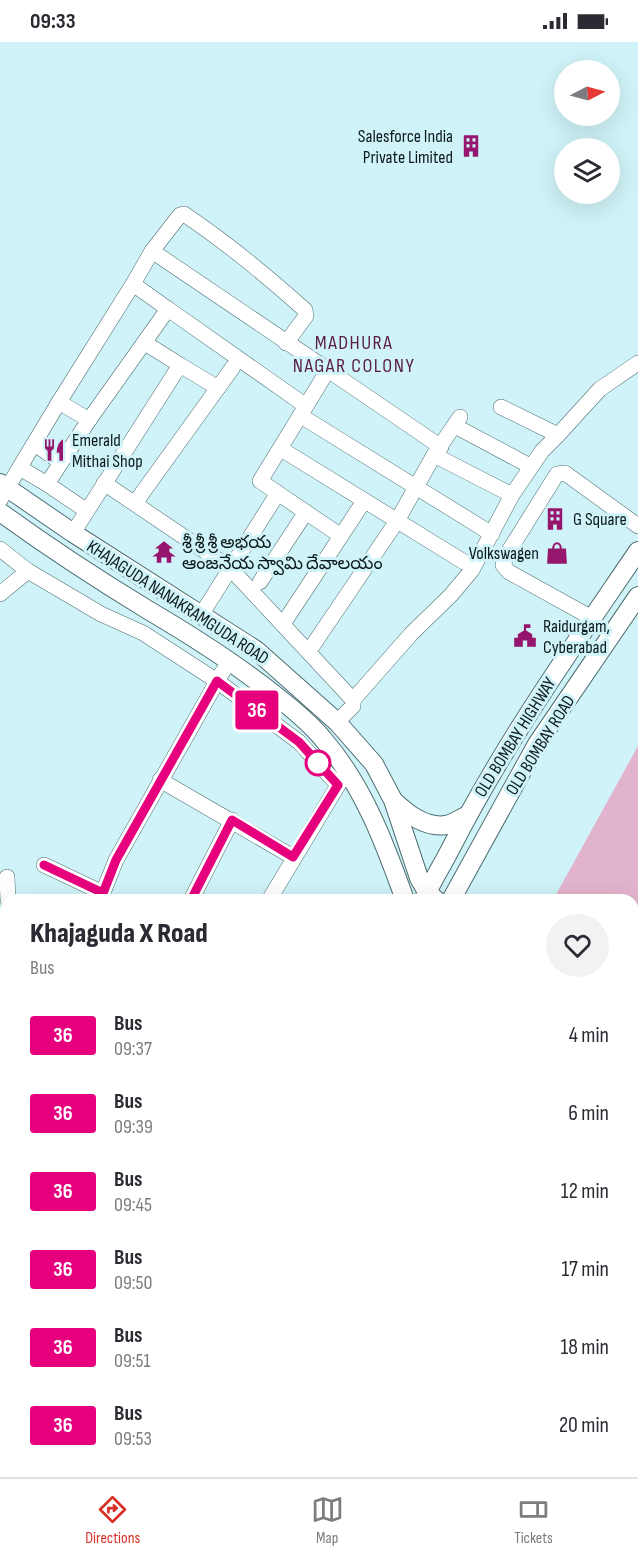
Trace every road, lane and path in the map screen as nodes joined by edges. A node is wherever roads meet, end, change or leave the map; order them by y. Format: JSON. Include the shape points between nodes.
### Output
{"nodes":[{"id":1,"x":152,"y":251,"type":"junction"},
{"id":2,"x":133,"y":284,"type":"junction"},
{"id":3,"x":168,"y":309,"type":"junction"},
{"id":4,"x":145,"y":343,"type":"junction"},
{"id":5,"x":286,"y":343,"type":"junction"},
{"id":6,"x":638,"y":363,"type":"edge"},
{"id":7,"x":180,"y":365,"type":"junction"},
{"id":8,"x":233,"y":367,"type":"dead end"},
{"id":9,"x":328,"y":370,"type":"junction"},
{"id":10,"x":218,"y":388,"type":"junction"},
{"id":11,"x":59,"y":402,"type":"junction"},
{"id":12,"x":501,"y":407,"type":"dead end"},
{"id":13,"x":303,"y":411,"type":"junction"},
{"id":14,"x":89,"y":420,"type":"junction"},
{"id":15,"x":558,"y":435,"type":"junction"},
{"id":16,"x":35,"y":444,"type":"junction"},
{"id":17,"x":281,"y":449,"type":"junction"},
{"id":18,"x":438,"y":451,"type":"junction"},
{"id":19,"x":60,"y":462,"type":"junction"},
{"id":20,"x":530,"y":466,"type":"junction"},
{"id":21,"x":20,"y":468,"type":"junction"},
{"id":22,"x":104,"y":483,"type":"junction"},
{"id":23,"x":47,"y":484,"type":"junction"},
{"id":24,"x":417,"y":487,"type":"junction"},
{"id":25,"x":2,"y":491,"type":"edge"},
{"id":26,"x":278,"y":493,"type":"junction"},
{"id":27,"x":512,"y":495,"type":"junction"},
{"id":28,"x":364,"y":501,"type":"junction"},
{"id":29,"x":135,"y":503,"type":"junction"},
{"id":30,"x":87,"y":511,"type":"junction"},
{"id":31,"x":0,"y":512,"type":"edge"},
{"id":32,"x":306,"y":512,"type":"junction"},
{"id":33,"x":397,"y":521,"type":"junction"},
{"id":34,"x":638,"y":526,"type":"edge"},
{"id":35,"x":73,"y":533,"type":"junction"},
{"id":36,"x":492,"y":534,"type":"junction"},
{"id":37,"x":341,"y":536,"type":"junction"},
{"id":38,"x":0,"y":549,"type":"edge"},
{"id":39,"x":638,"y":551,"type":"edge"},
{"id":40,"x":464,"y":562,"type":"dead end"},
{"id":41,"x":230,"y":568,"type":"junction"},
{"id":42,"x":28,"y":570,"type":"junction"},
{"id":43,"x":260,"y":582,"type":"dead end"},
{"id":44,"x":0,"y":594,"type":"edge"},
{"id":45,"x":638,"y":596,"type":"edge"},
{"id":46,"x":201,"y":615,"type":"junction"},
{"id":47,"x":592,"y":618,"type":"junction"},
{"id":48,"x":283,"y":624,"type":"junction"},
{"id":49,"x":309,"y":651,"type":"junction"},
{"id":50,"x":230,"y":661,"type":"junction"},
{"id":51,"x":217,"y":681,"type":"junction"},
{"id":52,"x":353,"y":700,"type":"junction"},
{"id":53,"x":337,"y":722,"type":"junction"},
{"id":54,"x":342,"y":778,"type":"junction"},
{"id":55,"x":160,"y":780,"type":"junction"},
{"id":56,"x":393,"y":800,"type":"junction"},
{"id":57,"x":468,"y":815,"type":"junction"},
{"id":58,"x":232,"y":820,"type":"junction"},
{"id":59,"x":293,"y":857,"type":"junction"},
{"id":60,"x":44,"y":865,"type":"dead end"},
{"id":61,"x":7,"y":877,"type":"dead end"},
{"id":62,"x":426,"y":893,"type":"edge"},
{"id":63,"x":8,"y":894,"type":"edge"},
{"id":64,"x":96,"y":894,"type":"edge"},
{"id":65,"x":102,"y":894,"type":"edge"},
{"id":66,"x":194,"y":894,"type":"edge"},
{"id":67,"x":272,"y":894,"type":"edge"},
{"id":68,"x":398,"y":894,"type":"edge"},
{"id":69,"x":454,"y":894,"type":"edge"}],
"edges":[{"from":1,"to":2,"type":"street"},
{"from":1,"to":5,"type":"street"},
{"from":1,"to":5,"type":"street","via":[[180,214],[184,214],[253,264],[305,310],[306,316]]},
{"from":2,"to":3,"type":"street"},
{"from":2,"to":11,"type":"street"},
{"from":3,"to":4,"type":"street"},
{"from":3,"to":13,"type":"street"},
{"from":4,"to":7,"type":"street"},
{"from":4,"to":14,"type":"street"},
{"from":5,"to":9,"type":"street"},
{"from":6,"to":15,"type":"street","via":[[600,389]]},
{"from":7,"to":10,"type":"street"},
{"from":7,"to":22,"type":"street"},
{"from":8,"to":10,"type":"street"},
{"from":9,"to":13,"type":"street"},
{"from":9,"to":18,"type":"street"},
{"from":10,"to":29,"type":"street"},
{"from":11,"to":14,"type":"street"},
{"from":11,"to":16,"type":"street"},
{"from":12,"to":15,"type":"street"},
{"from":13,"to":17,"type":"street"},
{"from":13,"to":24,"type":"street"},
{"from":14,"to":19,"type":"street"},
{"from":15,"to":20,"type":"street"},
{"from":16,"to":19,"type":"street"},
{"from":16,"to":21,"type":"street"},
{"from":17,"to":26,"type":"street","via":[[260,482]]},
{"from":17,"to":28,"type":"street"},
{"from":18,"to":20,"type":"street","via":[[457,422]]},
{"from":18,"to":24,"type":"street"},
{"from":18,"to":27,"type":"street"},
{"from":19,"to":23,"type":"street"},
{"from":20,"to":27,"type":"street"},
{"from":21,"to":23,"type":"street"},
{"from":21,"to":25,"type":"street"},
{"from":22,"to":29,"type":"street"},
{"from":22,"to":30,"type":"street"},
{"from":23,"to":30,"type":"street"},
{"from":24,"to":33,"type":"street"},
{"from":24,"to":36,"type":"street"},
{"from":25,"to":35,"type":"main road","name":"KHAJAGUDA NANAKRAMGUDA ROAD"},
{"from":26,"to":32,"type":"street"},
{"from":26,"to":41,"type":"street"},
{"from":27,"to":36,"type":"street"},
{"from":28,"to":33,"type":"street"},
{"from":28,"to":37,"type":"street"},
{"from":29,"to":41,"type":"street"},
{"from":30,"to":35,"type":"street"},
{"from":31,"to":50,"type":"main road","name":"KHAJAGUDA NANAKRAMGUDA ROAD","via":[[56,553]]},
{"from":32,"to":37,"type":"street"},
{"from":32,"to":43,"type":"street"},
{"from":33,"to":40,"type":"street"},
{"from":33,"to":49,"type":"street"},
{"from":34,"to":47,"type":"street","via":[[565,473],[557,474],[507,554],[503,566],[509,572]]},
{"from":35,"to":46,"type":"main road","name":"KHAJAGUDA NANAKRAMGUDA ROAD"},
{"from":36,"to":52,"type":"street","via":[[472,570]]},
{"from":37,"to":48,"type":"street"},
{"from":38,"to":42,"type":"street"},
{"from":39,"to":47,"type":"main road","name":"OLD BOMBAY HIGHWAY"},
{"from":41,"to":46,"type":"street"},
{"from":41,"to":48,"type":"street"},
{"from":42,"to":44,"type":"street"},
{"from":42,"to":51,"type":"street","via":[[101,614],[143,633]]},
{"from":45,"to":69,"type":"main road","name":"OLD BOMBAY ROAD","via":[[537,744]]},
{"from":46,"to":53,"type":"main road","name":"KHAJAGUDA NANAKRAMGUDA ROAD","via":[[256,650]]},
{"from":47,"to":57,"type":"main road","name":"OLD BOMBAY HIGHWAY","via":[[528,712]]},
{"from":48,"to":49,"type":"street"},
{"from":49,"to":52,"type":"street"},
{"from":50,"to":51,"type":"street"},
{"from":50,"to":54,"type":"main road","name":"KHAJAGUDA NANAKRAMGUDA ROAD","via":[[323,738]]},
{"from":51,"to":54,"type":"street"},
{"from":51,"to":55,"type":"street"},
{"from":52,"to":53,"type":"street","via":[[353,706]]},
{"from":53,"to":56,"type":"main road","name":"KHAJAGUDA NANAKRAMGUDA ROAD","via":[[374,764]]},
{"from":54,"to":59,"type":"street"},
{"from":54,"to":68,"type":"main road","name":"KHAJAGUDA NANAKRAMGUDA ROAD","via":[[376,826],[389,857]]},
{"from":55,"to":58,"type":"street"},
{"from":55,"to":65,"type":"street","via":[[116,860]]},
{"from":56,"to":57,"type":"main road","via":[[409,815],[428,823],[446,825]]},
{"from":56,"to":62,"type":"main road","name":"KHAJAGUDA NANAKRAMGUDA ROAD"},
{"from":57,"to":62,"type":"main road","name":"OLD BOMBAY HIGHWAY"},
{"from":58,"to":59,"type":"street"},
{"from":58,"to":66,"type":"street"},
{"from":59,"to":67,"type":"street"},
{"from":60,"to":64,"type":"street"},
{"from":61,"to":63,"type":"street"}]}
